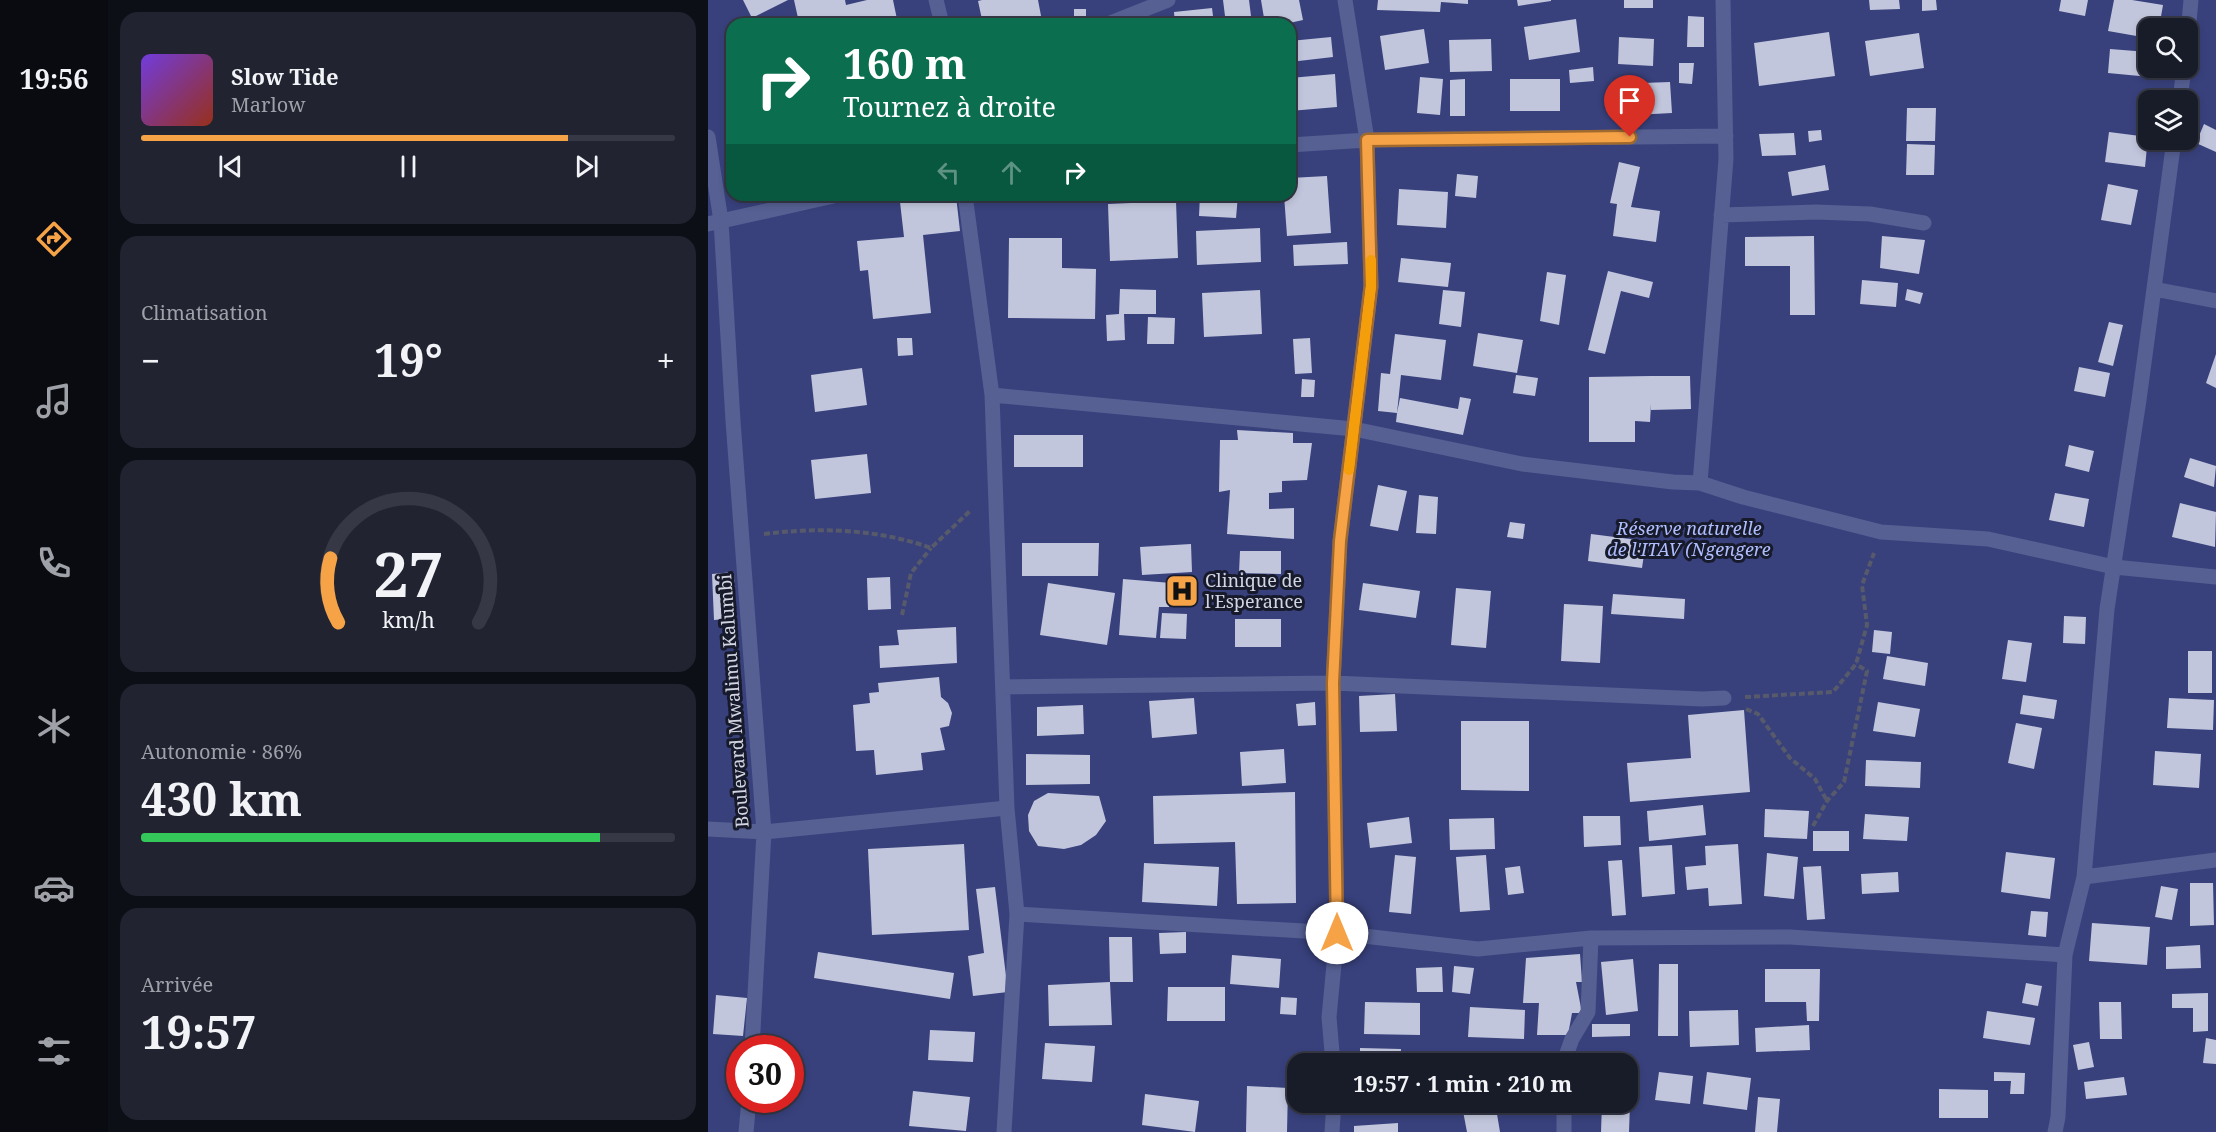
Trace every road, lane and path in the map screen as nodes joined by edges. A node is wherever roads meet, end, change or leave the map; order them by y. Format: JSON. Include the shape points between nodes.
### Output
{"nodes":[{"id":1,"x":936,"y":0,"type":"edge"},
{"id":2,"x":1168,"y":0,"type":"edge"},
{"id":3,"x":1345,"y":0,"type":"edge"},
{"id":4,"x":1723,"y":0,"type":"edge"},
{"id":5,"x":2191,"y":0,"type":"edge"},
{"id":6,"x":940,"y":18,"type":"edge"},
{"id":7,"x":1123,"y":18,"type":"edge"},
{"id":8,"x":2189,"y":18,"type":"edge"},
{"id":9,"x":1726,"y":136,"type":"junction"},
{"id":10,"x":708,"y":137,"type":"edge"},
{"id":11,"x":1367,"y":140,"type":"junction"},
{"id":12,"x":1296,"y":145,"type":"edge"},
{"id":13,"x":2174,"y":150,"type":"edge"},
{"id":14,"x":811,"y":201,"type":"edge"},
{"id":15,"x":966,"y":201,"type":"edge"},
{"id":16,"x":1721,"y":215,"type":"junction"},
{"id":17,"x":714,"y":223,"type":"edge"},
{"id":18,"x":1924,"y":223,"type":"dead end"},
{"id":19,"x":2154,"y":290,"type":"junction"},
{"id":20,"x":2216,"y":301,"type":"edge"},
{"id":21,"x":992,"y":395,"type":"junction"},
{"id":22,"x":1354,"y":429,"type":"junction"},
{"id":23,"x":1700,"y":483,"type":"junction"},
{"id":24,"x":995,"y":487,"type":"junction"},
{"id":25,"x":1881,"y":532,"type":"junction"},
{"id":26,"x":742,"y":536,"type":"junction"},
{"id":27,"x":931,"y":548,"type":"junction"},
{"id":28,"x":2114,"y":567,"type":"junction"},
{"id":29,"x":2216,"y":577,"type":"edge"},
{"id":30,"x":902,"y":615,"type":"dead end"},
{"id":31,"x":1856,"y":664,"type":"junction"},
{"id":32,"x":1333,"y":683,"type":"junction"},
{"id":33,"x":1003,"y":687,"type":"junction"},
{"id":34,"x":1724,"y":698,"type":"junction"},
{"id":35,"x":1827,"y":801,"type":"junction"},
{"id":36,"x":1007,"y":808,"type":"junction"},
{"id":37,"x":1813,"y":826,"type":"dead end"},
{"id":38,"x":708,"y":829,"type":"edge"},
{"id":39,"x":764,"y":832,"type":"junction"},
{"id":40,"x":2216,"y":860,"type":"edge"},
{"id":41,"x":2084,"y":877,"type":"junction"},
{"id":42,"x":1017,"y":914,"type":"junction"},
{"id":43,"x":1337,"y":933,"type":"junction"},
{"id":44,"x":1591,"y":938,"type":"junction"},
{"id":45,"x":2065,"y":955,"type":"junction"},
{"id":46,"x":753,"y":1035,"type":"edge"},
{"id":47,"x":1332,"y":1053,"type":"edge"},
{"id":48,"x":1567,"y":1053,"type":"edge"},
{"id":49,"x":748,"y":1113,"type":"edge"},
{"id":50,"x":1333,"y":1113,"type":"edge"},
{"id":51,"x":1564,"y":1113,"type":"edge"},
{"id":52,"x":746,"y":1132,"type":"edge"},
{"id":53,"x":1004,"y":1132,"type":"edge"},
{"id":54,"x":1332,"y":1132,"type":"edge"},
{"id":55,"x":1564,"y":1132,"type":"edge"},
{"id":56,"x":2055,"y":1132,"type":"edge"}],
"edges":[{"from":1,"to":6,"type":"street"},
{"from":2,"to":7,"type":"street"},
{"from":3,"to":11,"type":"street"},
{"from":4,"to":9,"type":"street"},
{"from":5,"to":8,"type":"street"},
{"from":9,"to":11,"type":"street"},
{"from":9,"to":16,"type":"street"},
{"from":10,"to":17,"type":"street","name":"Boulevard Mwalimu Kalumbi"},
{"from":11,"to":12,"type":"street"},
{"from":11,"to":22,"type":"street","via":[[1371,286]]},
{"from":13,"to":19,"type":"street"},
{"from":14,"to":17,"type":"street"},
{"from":15,"to":21,"type":"street"},
{"from":16,"to":18,"type":"street","via":[[1870,214]]},
{"from":16,"to":23,"type":"street"},
{"from":17,"to":26,"type":"street","name":"Boulevard Mwalimu Kalumbi"},
{"from":19,"to":20,"type":"street"},
{"from":19,"to":28,"type":"street"},
{"from":21,"to":22,"type":"street"},
{"from":21,"to":24,"type":"street"},
{"from":22,"to":23,"type":"street","via":[[1522,464]]},
{"from":22,"to":32,"type":"street","via":[[1340,541]]},
{"from":23,"to":25,"type":"street"},
{"from":24,"to":27,"type":"path"},
{"from":24,"to":33,"type":"street"},
{"from":25,"to":28,"type":"street","via":[[1988,539]]},
{"from":25,"to":31,"type":"path","via":[[1862,585],[1867,625]]},
{"from":26,"to":27,"type":"path","via":[[848,530],[906,539]]},
{"from":26,"to":39,"type":"street","name":"Boulevard Mwalimu Kalumbi"},
{"from":27,"to":30,"type":"path","via":[[910,573]]},
{"from":28,"to":29,"type":"street"},
{"from":28,"to":41,"type":"street"},
{"from":31,"to":34,"type":"path","via":[[1833,692]]},
{"from":31,"to":35,"type":"path","via":[[1867,671],[1857,724],[1844,782]]},
{"from":32,"to":33,"type":"street"},
{"from":32,"to":34,"type":"street"},
{"from":32,"to":43,"type":"street"},
{"from":33,"to":36,"type":"street"},
{"from":34,"to":35,"type":"path","via":[[1758,714],[1790,758],[1815,779]]},
{"from":35,"to":37,"type":"path"},
{"from":36,"to":39,"type":"street"},
{"from":36,"to":42,"type":"street"},
{"from":38,"to":39,"type":"street"},
{"from":39,"to":46,"type":"street","name":"Boulevard Mwalimu Kalumbi"},
{"from":40,"to":41,"type":"street"},
{"from":41,"to":45,"type":"street"},
{"from":42,"to":43,"type":"street"},
{"from":42,"to":53,"type":"street"},
{"from":43,"to":44,"type":"street","via":[[1478,949]]},
{"from":43,"to":47,"type":"street","via":[[1329,1017]]},
{"from":44,"to":45,"type":"street","via":[[1790,938]]},
{"from":44,"to":48,"type":"street","via":[[1588,1012]]},
{"from":45,"to":56,"type":"street"},
{"from":49,"to":52,"type":"street"},
{"from":50,"to":54,"type":"street"},
{"from":51,"to":55,"type":"street"}]}
